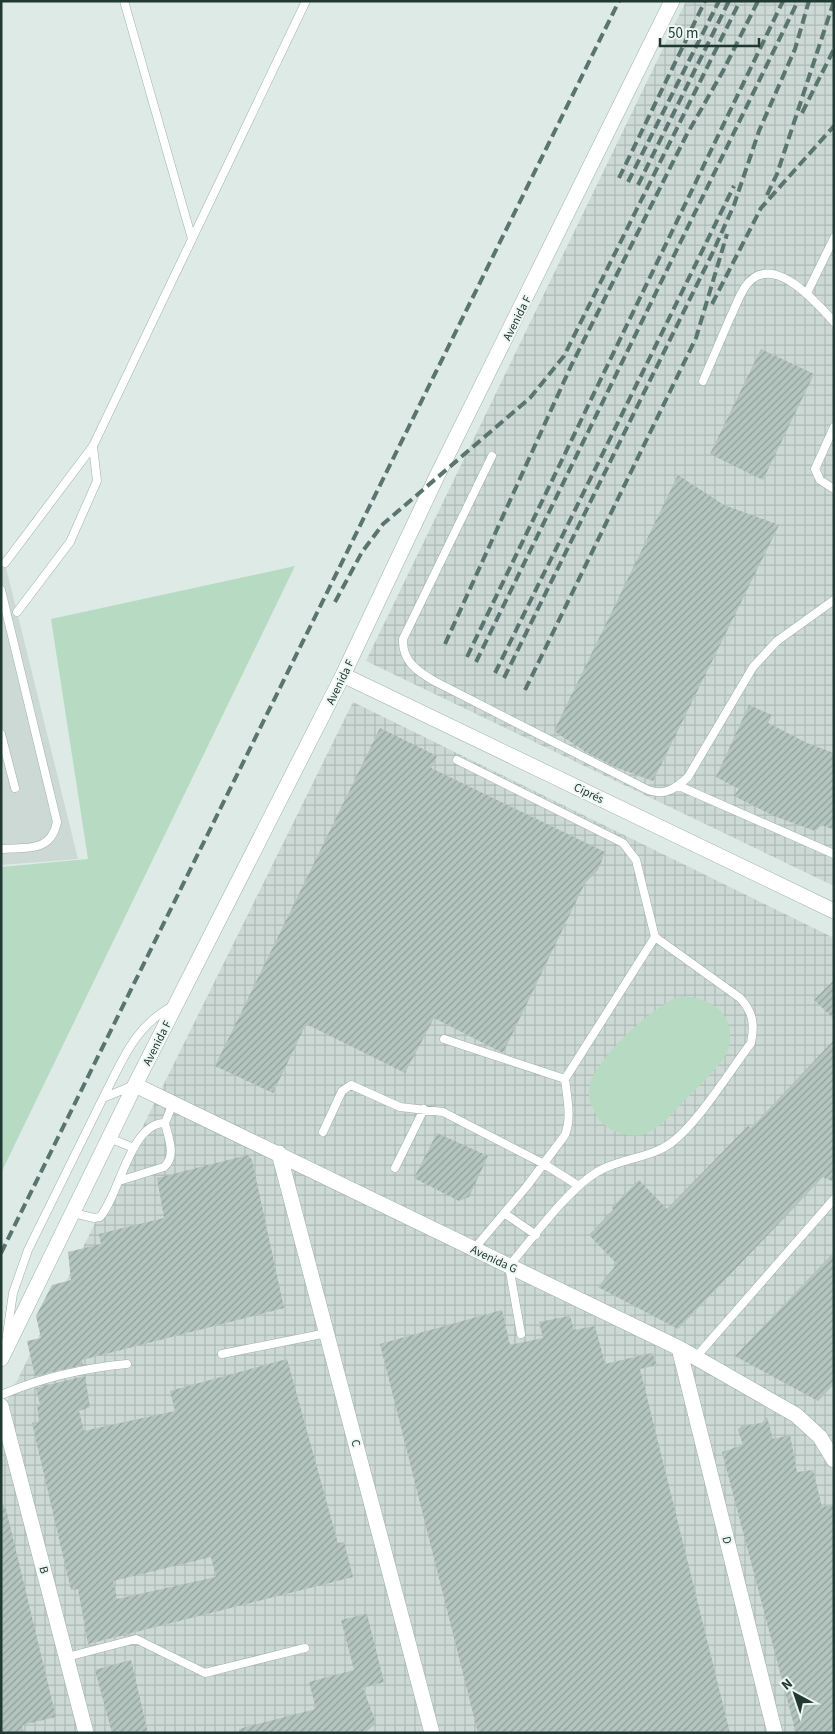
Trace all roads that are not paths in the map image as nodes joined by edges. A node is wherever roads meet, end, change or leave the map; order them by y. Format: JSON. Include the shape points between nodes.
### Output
{"nodes":[{"id":1,"x":124,"y":1,"type":"edge"},
{"id":2,"x":306,"y":1,"type":"edge"},
{"id":3,"x":672,"y":1,"type":"edge"},
{"id":4,"x":834,"y":238,"type":"edge"},
{"id":5,"x":192,"y":239,"type":"junction"},
{"id":6,"x":807,"y":293,"type":"junction"},
{"id":7,"x":834,"y":322,"type":"edge"},
{"id":8,"x":702,"y":381,"type":"dead end"},
{"id":9,"x":834,"y":427,"type":"edge"},
{"id":10,"x":93,"y":446,"type":"junction"},
{"id":11,"x":492,"y":456,"type":"dead end"},
{"id":12,"x":834,"y":489,"type":"edge"},
{"id":13,"x":5,"y":563,"type":"dead end"},
{"id":14,"x":1,"y":590,"type":"edge"},
{"id":15,"x":834,"y":600,"type":"edge"},
{"id":16,"x":17,"y":612,"type":"dead end"},
{"id":17,"x":344,"y":675,"type":"junction"},
{"id":18,"x":1,"y":734,"type":"edge"},
{"id":19,"x":457,"y":760,"type":"dead end"},
{"id":20,"x":679,"y":786,"type":"junction"},
{"id":21,"x":15,"y":788,"type":"dead end"},
{"id":22,"x":1,"y":849,"type":"edge"},
{"id":23,"x":834,"y":854,"type":"edge"},
{"id":24,"x":834,"y":910,"type":"edge"},
{"id":25,"x":656,"y":937,"type":"junction"},
{"id":26,"x":176,"y":1004,"type":"junction"},
{"id":27,"x":444,"y":1039,"type":"dead end"},
{"id":28,"x":565,"y":1079,"type":"junction"},
{"id":29,"x":135,"y":1085,"type":"junction"},
{"id":30,"x":103,"y":1098,"type":"junction"},
{"id":31,"x":173,"y":1103,"type":"junction"},
{"id":32,"x":424,"y":1109,"type":"junction"},
{"id":33,"x":166,"y":1123,"type":"junction"},
{"id":34,"x":323,"y":1132,"type":"dead end"},
{"id":35,"x":109,"y":1138,"type":"junction"},
{"id":36,"x":134,"y":1148,"type":"junction"},
{"id":37,"x":279,"y":1153,"type":"junction"},
{"id":38,"x":544,"y":1164,"type":"junction"},
{"id":39,"x":395,"y":1168,"type":"dead end"},
{"id":40,"x":119,"y":1181,"type":"junction"},
{"id":41,"x":579,"y":1186,"type":"junction"},
{"id":42,"x":834,"y":1200,"type":"edge"},
{"id":43,"x":504,"y":1213,"type":"junction"},
{"id":44,"x":73,"y":1214,"type":"junction"},
{"id":45,"x":536,"y":1235,"type":"junction"},
{"id":46,"x":474,"y":1250,"type":"junction"},
{"id":47,"x":509,"y":1266,"type":"junction"},
{"id":48,"x":327,"y":1333,"type":"junction"},
{"id":49,"x":521,"y":1334,"type":"dead end"},
{"id":50,"x":679,"y":1348,"type":"junction"},
{"id":51,"x":222,"y":1354,"type":"dead end"},
{"id":52,"x":3,"y":1355,"type":"edge"},
{"id":53,"x":696,"y":1357,"type":"junction"},
{"id":54,"x":127,"y":1364,"type":"dead end"},
{"id":55,"x":1,"y":1395,"type":"edge"},
{"id":56,"x":1,"y":1406,"type":"edge"},
{"id":57,"x":834,"y":1460,"type":"edge"},
{"id":58,"x":305,"y":1648,"type":"dead end"},
{"id":59,"x":67,"y":1657,"type":"junction"},
{"id":60,"x":86,"y":1733,"type":"edge"},
{"id":61,"x":432,"y":1733,"type":"edge"},
{"id":62,"x":775,"y":1733,"type":"edge"}],
"edges":[{"from":1,"to":5,"type":"lane"},
{"from":2,"to":5,"type":"lane"},
{"from":3,"to":17,"type":"street","name":"Avenida F"},
{"from":4,"to":6,"type":"lane"},
{"from":5,"to":10,"type":"lane"},
{"from":6,"to":7,"type":"lane"},
{"from":6,"to":8,"type":"lane","via":[[777,275],[769,273],[753,279],[738,301]]},
{"from":9,"to":12,"type":"lane","via":[[815,469],[820,480]]},
{"from":10,"to":13,"type":"lane"},
{"from":10,"to":16,"type":"lane","via":[[97,482],[70,542]]},
{"from":11,"to":20,"type":"lane","via":[[403,639],[406,657],[412,666],[434,681],[648,790],[668,792]]},
{"from":14,"to":22,"type":"lane","via":[[57,822],[54,835],[41,846]]},
{"from":15,"to":20,"type":"lane","via":[[777,641],[753,667],[698,762]]},
{"from":17,"to":24,"type":"street","name":"Ciprés"},
{"from":17,"to":26,"type":"street","name":"Avenida F"},
{"from":18,"to":21,"type":"lane"},
{"from":19,"to":25,"type":"lane","via":[[623,843],[636,860]]},
{"from":20,"to":23,"type":"lane"},
{"from":25,"to":28,"type":"lane"},
{"from":25,"to":41,"type":"lane","via":[[749,1007],[754,1030],[751,1042],[685,1131],[670,1144],[597,1172]]},
{"from":26,"to":29,"type":"street","name":"Avenida F"},
{"from":26,"to":30,"type":"lane","via":[[146,1024],[134,1039]]},
{"from":27,"to":28,"type":"lane"},
{"from":28,"to":38,"type":"lane","via":[[569,1125],[558,1147]]},
{"from":29,"to":30,"type":"lane"},
{"from":29,"to":31,"type":"street","name":"Avenida G"},
{"from":29,"to":35,"type":"street","name":"Avenida F"},
{"from":30,"to":52,"type":"lane","via":[[28,1250],[13,1293]]},
{"from":31,"to":33,"type":"lane"},
{"from":31,"to":37,"type":"street","name":"Avenida G"},
{"from":32,"to":34,"type":"lane","via":[[393,1104],[351,1085],[342,1091]]},
{"from":32,"to":38,"type":"lane","via":[[443,1112]]},
{"from":32,"to":39,"type":"lane"},
{"from":33,"to":36,"type":"lane","via":[[150,1127]]},
{"from":33,"to":40,"type":"lane","via":[[172,1155],[169,1163]]},
{"from":35,"to":36,"type":"lane"},
{"from":35,"to":44,"type":"street","name":"Avenida F"},
{"from":36,"to":40,"type":"lane"},
{"from":37,"to":46,"type":"street","name":"Avenida G"},
{"from":37,"to":48,"type":"street","name":"C"},
{"from":38,"to":41,"type":"lane"},
{"from":38,"to":43,"type":"lane"},
{"from":40,"to":44,"type":"lane","via":[[100,1217]]},
{"from":41,"to":45,"type":"lane"},
{"from":42,"to":53,"type":"lane"},
{"from":43,"to":45,"type":"lane"},
{"from":43,"to":46,"type":"lane"},
{"from":44,"to":52,"type":"street","name":"Avenida F"},
{"from":45,"to":47,"type":"lane"},
{"from":46,"to":47,"type":"street","name":"Avenida G"},
{"from":47,"to":49,"type":"lane"},
{"from":47,"to":50,"type":"street","name":"Avenida G"},
{"from":48,"to":51,"type":"lane"},
{"from":48,"to":61,"type":"street","name":"C"},
{"from":50,"to":53,"type":"street","name":"Avenida G"},
{"from":50,"to":62,"type":"street","name":"D"},
{"from":53,"to":57,"type":"street","name":"Avenida G","via":[[796,1415],[820,1437]]},
{"from":54,"to":55,"type":"lane","via":[[30,1382]]},
{"from":56,"to":59,"type":"street","name":"B"},
{"from":58,"to":59,"type":"lane","via":[[205,1673],[136,1639]]},
{"from":59,"to":60,"type":"street","name":"B"}]}
